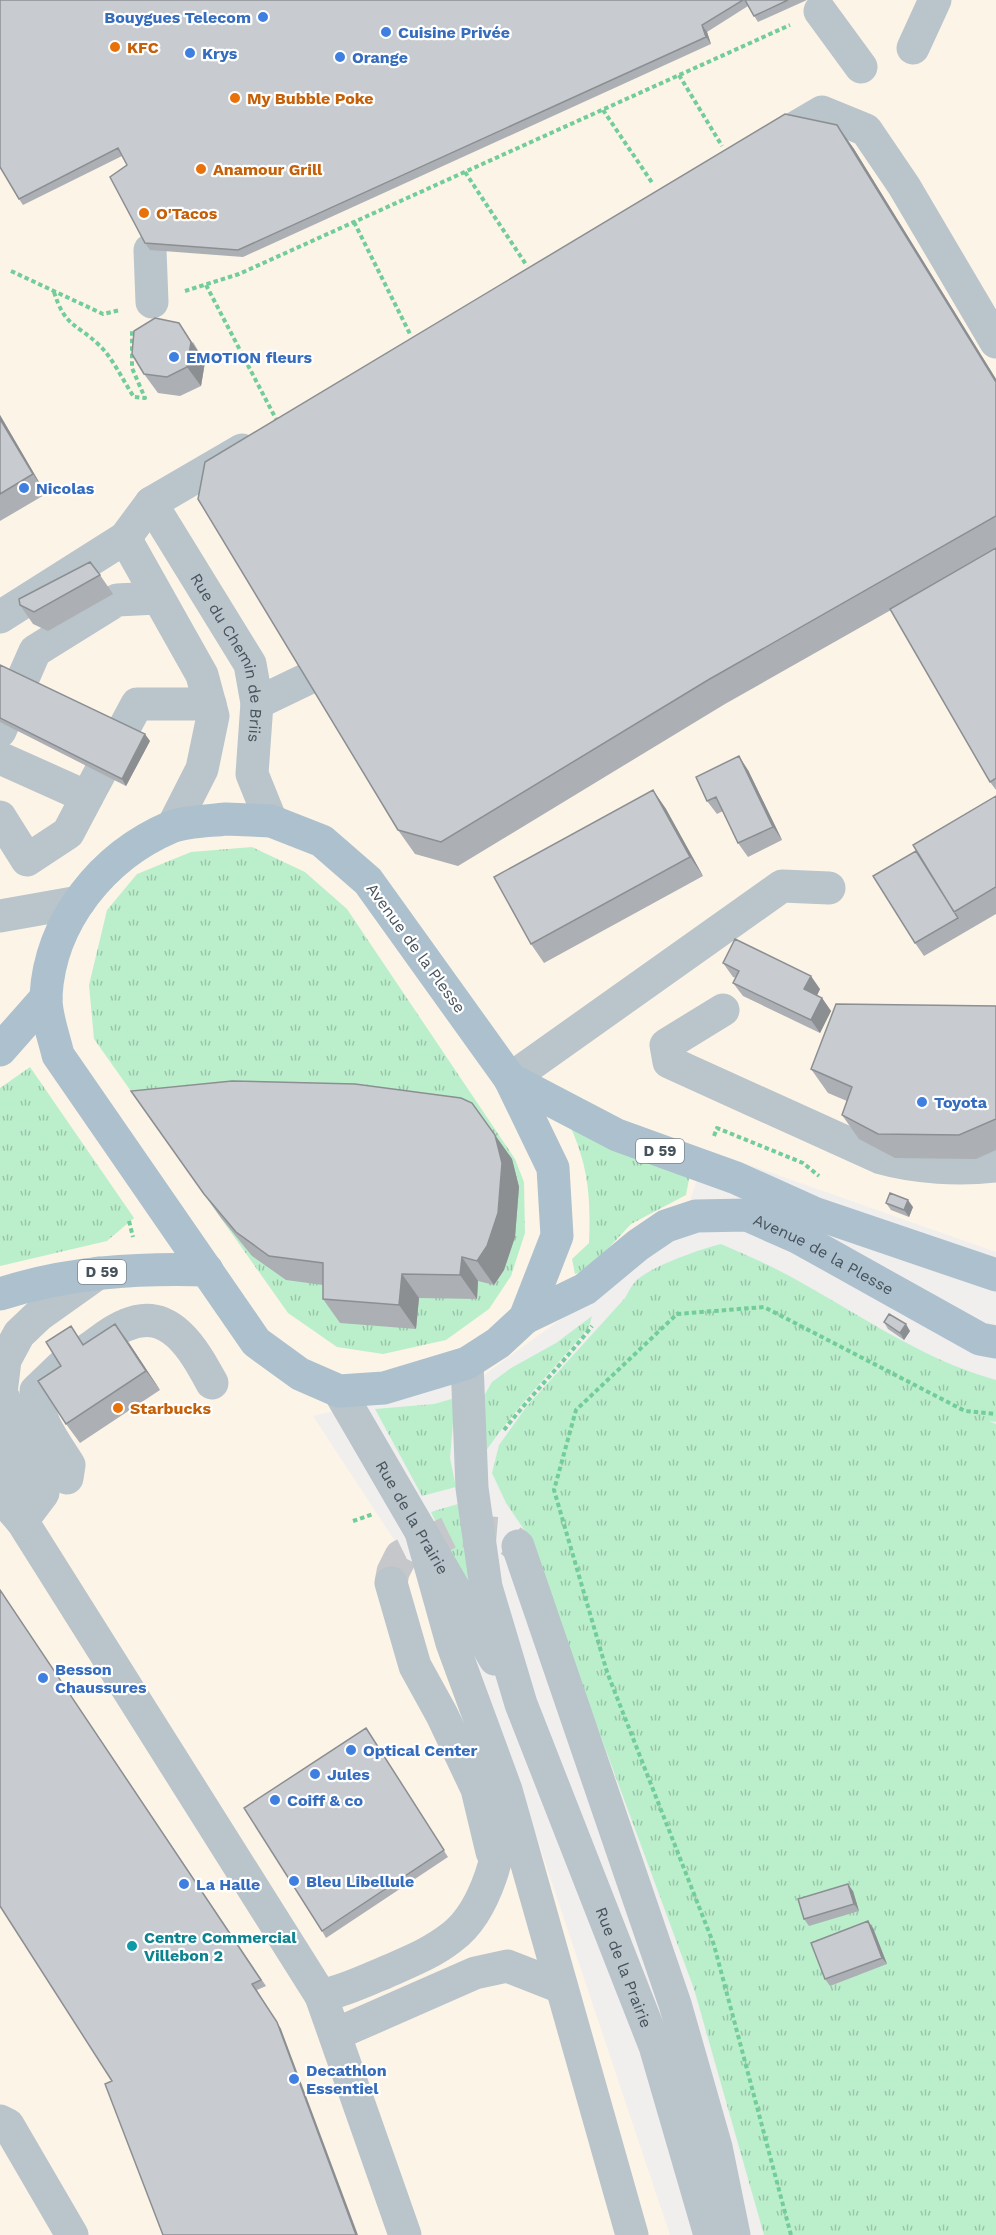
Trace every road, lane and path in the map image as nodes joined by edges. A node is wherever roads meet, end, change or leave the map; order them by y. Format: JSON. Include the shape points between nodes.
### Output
{"nodes":[{"id":1,"x":934,"y":0,"type":"edge"},
{"id":2,"x":820,"y":11,"type":"joint"},
{"id":3,"x":913,"y":48,"type":"dead end"},
{"id":4,"x":861,"y":67,"type":"dead end"},
{"id":5,"x":679,"y":75,"type":"junction"},
{"id":6,"x":603,"y":110,"type":"junction"},
{"id":7,"x":733,"y":151,"type":"joint"},
{"id":8,"x":465,"y":172,"type":"junction"},
{"id":9,"x":652,"y":184,"type":"dead end"},
{"id":10,"x":354,"y":222,"type":"junction"},
{"id":11,"x":150,"y":250,"type":"edge"},
{"id":12,"x":527,"y":266,"type":"edge"},
{"id":13,"x":11,"y":271,"type":"dead end"},
{"id":14,"x":206,"y":285,"type":"junction"},
{"id":15,"x":53,"y":291,"type":"junction"},
{"id":16,"x":152,"y":302,"type":"junction"},
{"id":17,"x":988,"y":308,"type":"edge"},
{"id":18,"x":410,"y":334,"type":"dead end"},
{"id":19,"x":996,"y":342,"type":"edge"},
{"id":20,"x":274,"y":426,"type":"joint"},
{"id":21,"x":151,"y":503,"type":"junction"},
{"id":22,"x":125,"y":538,"type":"junction"},
{"id":23,"x":157,"y":598,"type":"junction"},
{"id":24,"x":0,"y":617,"type":"edge"},
{"id":25,"x":309,"y":678,"type":"edge"},
{"id":26,"x":257,"y":703,"type":"junction"},
{"id":27,"x":210,"y":704,"type":"junction"},
{"id":28,"x":0,"y":731,"type":"edge"},
{"id":29,"x":0,"y":758,"type":"edge"},
{"id":30,"x":87,"y":797,"type":"junction"},
{"id":31,"x":0,"y":818,"type":"edge"},
{"id":32,"x":271,"y":821,"type":"junction"},
{"id":33,"x":173,"y":826,"type":"junction"},
{"id":34,"x":829,"y":888,"type":"dead end"},
{"id":35,"x":78,"y":902,"type":"junction"},
{"id":36,"x":0,"y":916,"type":"edge"},
{"id":37,"x":46,"y":998,"type":"junction"},
{"id":38,"x":723,"y":1010,"type":"dead end"},
{"id":39,"x":0,"y":1050,"type":"edge"},
{"id":40,"x":510,"y":1079,"type":"junction"},
{"id":41,"x":996,"y":1166,"type":"edge"},
{"id":42,"x":207,"y":1270,"type":"junction"},
{"id":43,"x":98,"y":1273,"type":"junction"},
{"id":44,"x":996,"y":1275,"type":"edge"},
{"id":45,"x":0,"y":1294,"type":"edge"},
{"id":46,"x":525,"y":1318,"type":"junction"},
{"id":47,"x":595,"y":1322,"type":"dead end"},
{"id":48,"x":996,"y":1341,"type":"edge"},
{"id":49,"x":467,"y":1363,"type":"junction"},
{"id":50,"x":212,"y":1383,"type":"dead end"},
{"id":51,"x":339,"y":1391,"type":"junction"},
{"id":52,"x":996,"y":1414,"type":"edge"},
{"id":53,"x":502,"y":1433,"type":"dead end"},
{"id":54,"x":0,"y":1440,"type":"edge"},
{"id":55,"x":67,"y":1478,"type":"dead end"},
{"id":56,"x":0,"y":1496,"type":"edge"},
{"id":57,"x":22,"y":1521,"type":"junction"},
{"id":58,"x":421,"y":1532,"type":"junction"},
{"id":59,"x":518,"y":1546,"type":"tunnel mouth"},
{"id":60,"x":390,"y":1583,"type":"tunnel mouth"},
{"id":61,"x":521,"y":1704,"type":"junction"},
{"id":62,"x":506,"y":1790,"type":"junction"},
{"id":63,"x":494,"y":1861,"type":"junction"},
{"id":64,"x":561,"y":1987,"type":"junction"},
{"id":65,"x":321,"y":1996,"type":"junction"},
{"id":66,"x":336,"y":2034,"type":"junction"},
{"id":67,"x":0,"y":2121,"type":"edge"},
{"id":68,"x":72,"y":2235,"type":"edge"},
{"id":69,"x":405,"y":2235,"type":"edge"},
{"id":70,"x":632,"y":2235,"type":"edge"},
{"id":71,"x":710,"y":2235,"type":"edge"},
{"id":72,"x":734,"y":2235,"type":"edge"},
{"id":73,"x":791,"y":2235,"type":"edge"}],
"edges":[{"from":1,"to":3,"type":"street"},
{"from":2,"to":4,"type":"street"},
{"from":2,"to":5,"type":"path"},
{"from":5,"to":6,"type":"path"},
{"from":5,"to":7,"type":"path"},
{"from":6,"to":8,"type":"path"},
{"from":6,"to":9,"type":"path"},
{"from":7,"to":17,"type":"street","via":[[822,112],[866,130]]},
{"from":8,"to":10,"type":"path"},
{"from":8,"to":12,"type":"path"},
{"from":10,"to":14,"type":"path"},
{"from":10,"to":18,"type":"path"},
{"from":11,"to":16,"type":"street"},
{"from":13,"to":15,"type":"path"},
{"from":14,"to":16,"type":"path"},
{"from":14,"to":20,"type":"path"},
{"from":15,"to":16,"type":"path","via":[[103,314]]},
{"from":15,"to":16,"type":"path","via":[[60,311],[79,332],[100,345],[134,397],[145,398],[132,368],[132,323]]},
{"from":17,"to":19,"type":"street"},
{"from":20,"to":21,"type":"street"},
{"from":21,"to":22,"type":"street"},
{"from":21,"to":26,"type":"street","name":"Rue du Chemin de Briis","via":[[250,664]]},
{"from":22,"to":23,"type":"street","name":"Rue du Chemin de Briis"},
{"from":22,"to":24,"type":"street"},
{"from":23,"to":27,"type":"street","name":"Rue du Chemin de Briis","via":[[202,675]]},
{"from":23,"to":28,"type":"street","via":[[117,600],[35,651]]},
{"from":25,"to":26,"type":"street"},
{"from":26,"to":32,"type":"street","name":"Rue du Chemin de Briis","via":[[252,774]]},
{"from":27,"to":30,"type":"street","via":[[137,704]]},
{"from":27,"to":33,"type":"street","name":"Rue du Chemin de Briis","via":[[213,716],[202,769]]},
{"from":29,"to":30,"type":"street"},
{"from":30,"to":31,"type":"street","via":[[68,833],[27,860]]},
{"from":32,"to":33,"type":"main road","name":"Avenue de la Plesse","via":[[226,819]]},
{"from":32,"to":40,"type":"main road","name":"Avenue de la Plesse","via":[[322,841],[368,881]]},
{"from":33,"to":35,"type":"main road","name":"Avenue de la Plesse","via":[[127,850],[97,877]]},
{"from":34,"to":40,"type":"street","via":[[782,886]]},
{"from":35,"to":36,"type":"street"},
{"from":35,"to":37,"type":"main road","name":"Avenue de la Plesse","via":[[51,963]]},
{"from":37,"to":39,"type":"main road"},
{"from":37,"to":42,"type":"main road","name":"Avenue de la Plesse","via":[[58,1055]]},
{"from":38,"to":41,"type":"street","via":[[666,1045],[669,1062],[881,1158],[900,1163]]},
{"from":40,"to":44,"type":"main road","name":"Avenue de la Plesse","number":"D 59","via":[[617,1135],[736,1178],[814,1213]]},
{"from":40,"to":46,"type":"main road","name":"Avenue de la Plesse","via":[[553,1168],[555,1191],[557,1236]]},
{"from":42,"to":43,"type":"main road","number":"D 59"},
{"from":42,"to":51,"type":"main road","name":"Avenue de la Plesse","via":[[256,1342],[300,1374]]},
{"from":43,"to":45,"type":"main road","number":"D 59","via":[[32,1284]]},
{"from":43,"to":57,"type":"street","via":[[39,1315],[19,1334],[6,1360],[1,1393],[38,1467],[43,1493]]},
{"from":46,"to":48,"type":"main road","name":"Avenue de la Plesse","via":[[585,1289],[666,1226],[696,1216],[747,1215],[799,1238],[980,1339]]},
{"from":46,"to":49,"type":"main road","name":"Avenue de la Plesse","via":[[498,1343]]},
{"from":47,"to":53,"type":"path"},
{"from":49,"to":51,"type":"main road","name":"Avenue de la Plesse","via":[[384,1388]]},
{"from":49,"to":61,"type":"street","name":"Rue de la Prairie","via":[[472,1488],[486,1587]]},
{"from":50,"to":55,"type":"street","via":[[198,1356],[182,1337],[153,1319],[125,1325],[74,1358],[36,1391],[45,1428],[69,1465]]},
{"from":51,"to":58,"type":"street","name":"Rue de la Prairie"},
{"from":52,"to":73,"type":"path","via":[[966,1411],[764,1307],[677,1314],[576,1410],[554,1490],[607,1672],[714,1945]]},
{"from":54,"to":57,"type":"street","via":[[13,1470]]},
{"from":56,"to":57,"type":"street"},
{"from":57,"to":65,"type":"street"},
{"from":58,"to":61,"type":"street","name":"Rue de la Prairie"},
{"from":58,"to":62,"type":"street","via":[[452,1643]]},
{"from":59,"to":72,"type":"street","via":[[675,2004],[717,2147]]},
{"from":60,"to":63,"type":"street","via":[[415,1666],[477,1789]]},
{"from":61,"to":71,"type":"street","name":"Rue de la Prairie","via":[[655,2046]]},
{"from":62,"to":63,"type":"street","via":[[504,1833]]},
{"from":62,"to":64,"type":"street"},
{"from":63,"to":65,"type":"street","via":[[482,1900],[454,1936],[422,1957]]},
{"from":64,"to":66,"type":"street","via":[[507,1966],[475,1973]]},
{"from":64,"to":70,"type":"street"},
{"from":65,"to":66,"type":"street"},
{"from":66,"to":69,"type":"street"},
{"from":67,"to":68,"type":"street","via":[[8,2125]]}]}
